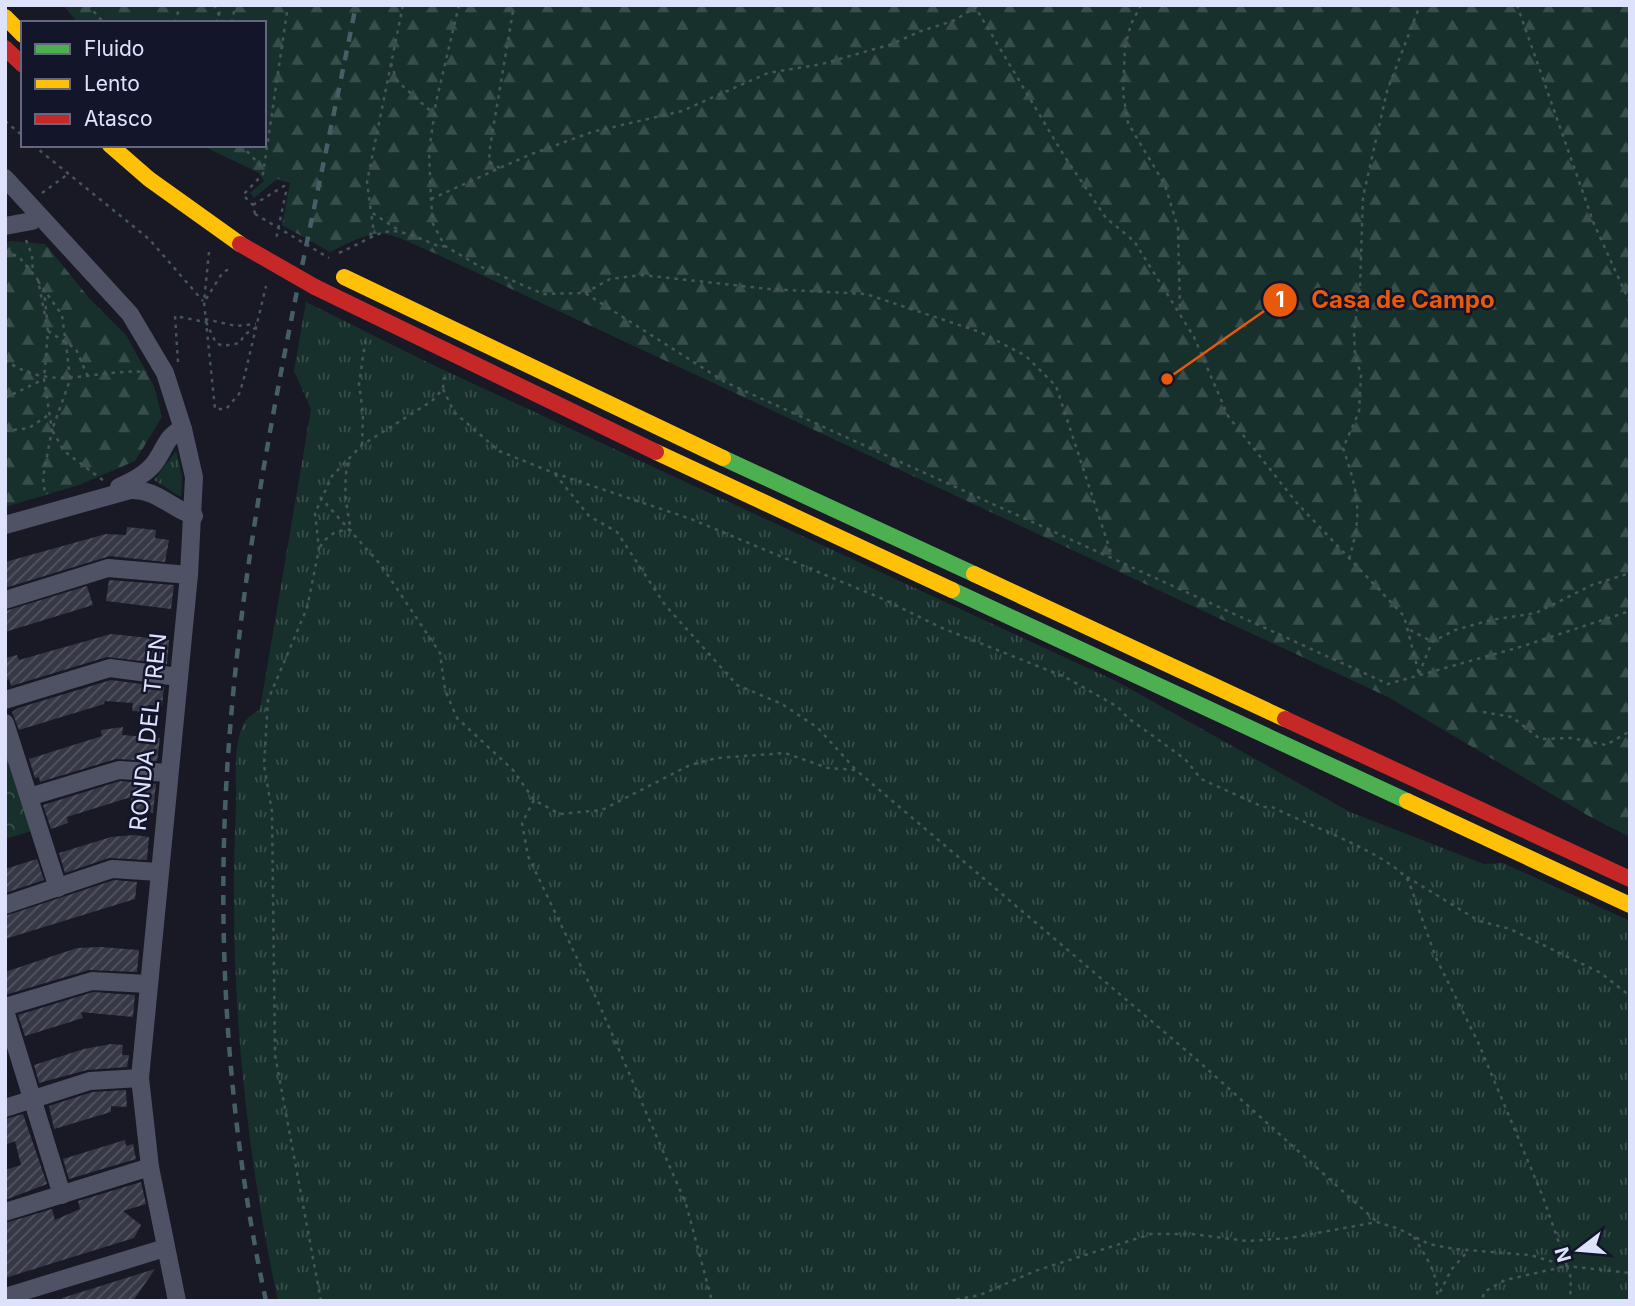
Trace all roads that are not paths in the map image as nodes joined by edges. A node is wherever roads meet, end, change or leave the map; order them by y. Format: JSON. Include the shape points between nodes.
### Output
{"nodes":[{"id":1,"x":5,"y":17,"type":"edge"},
{"id":2,"x":21,"y":33,"type":"edge"},
{"id":3,"x":5,"y":48,"type":"edge"},
{"id":4,"x":21,"y":63,"type":"edge"},
{"id":5,"x":112,"y":147,"type":"edge"},
{"id":6,"x":5,"y":178,"type":"edge"},
{"id":7,"x":33,"y":209,"type":"junction"},
{"id":8,"x":12,"y":225,"type":"edge"},
{"id":9,"x":327,"y":263,"type":"road end"},
{"id":10,"x":183,"y":429,"type":"junction"},
{"id":11,"x":109,"y":492,"type":"junction"},
{"id":12,"x":194,"y":516,"type":"junction"},
{"id":13,"x":5,"y":525,"type":"edge"},
{"id":14,"x":188,"y":575,"type":"junction"},
{"id":15,"x":5,"y":600,"type":"edge"},
{"id":16,"x":178,"y":677,"type":"junction"},
{"id":17,"x":5,"y":700,"type":"edge"},
{"id":18,"x":5,"y":723,"type":"edge"},
{"id":19,"x":169,"y":772,"type":"junction"},
{"id":20,"x":29,"y":797,"type":"junction"},
{"id":21,"x":159,"y":872,"type":"junction"},
{"id":22,"x":1630,"y":879,"type":"edge"},
{"id":23,"x":58,"y":888,"type":"junction"},
{"id":24,"x":5,"y":905,"type":"edge"},
{"id":25,"x":1630,"y":905,"type":"edge"},
{"id":26,"x":148,"y":984,"type":"junction"},
{"id":27,"x":5,"y":1009,"type":"edge"},
{"id":28,"x":140,"y":1078,"type":"junction"},
{"id":29,"x":33,"y":1100,"type":"junction"},
{"id":30,"x":5,"y":1108,"type":"edge"},
{"id":31,"x":150,"y":1167,"type":"junction"},
{"id":32,"x":62,"y":1195,"type":"junction"},
{"id":33,"x":5,"y":1212,"type":"edge"},
{"id":34,"x":165,"y":1248,"type":"junction"},
{"id":35,"x":5,"y":1297,"type":"edge"},
{"id":36,"x":177,"y":1301,"type":"edge"}],
"edges":[{"from":1,"to":2,"type":"highway"},
{"from":3,"to":4,"type":"highway"},
{"from":5,"to":25,"type":"highway","bridge":true,"via":[[240,244],[316,287],[532,394]]},
{"from":6,"to":7,"type":"street","name":"RONDA DEL TREN"},
{"from":7,"to":8,"type":"street","via":[[32,220]]},
{"from":7,"to":10,"type":"street","name":"RONDA DEL TREN","via":[[130,314],[172,368]]},
{"from":9,"to":22,"type":"highway","via":[[520,363]]},
{"from":10,"to":11,"type":"street","via":[[169,437],[145,473]]},
{"from":10,"to":12,"type":"street","name":"RONDA DEL TREN","via":[[194,477]]},
{"from":11,"to":12,"type":"street","via":[[150,491]]},
{"from":11,"to":13,"type":"street"},
{"from":12,"to":14,"type":"street","name":"RONDA DEL TREN"},
{"from":14,"to":15,"type":"street","via":[[108,568]]},
{"from":14,"to":16,"type":"street","name":"RONDA DEL TREN"},
{"from":16,"to":17,"type":"street","via":[[110,668]]},
{"from":16,"to":19,"type":"street","name":"RONDA DEL TREN"},
{"from":18,"to":20,"type":"street"},
{"from":19,"to":20,"type":"street","via":[[120,770]]},
{"from":19,"to":21,"type":"street","name":"RONDA DEL TREN"},
{"from":20,"to":23,"type":"street"},
{"from":21,"to":23,"type":"street","via":[[112,869]]},
{"from":21,"to":26,"type":"street","name":"RONDA DEL TREN"},
{"from":23,"to":24,"type":"street"},
{"from":26,"to":27,"type":"street","via":[[92,981]]},
{"from":26,"to":28,"type":"street","name":"RONDA DEL TREN"},
{"from":27,"to":29,"type":"street"},
{"from":28,"to":29,"type":"street","via":[[90,1081]]},
{"from":28,"to":31,"type":"street","name":"RONDA DEL TREN"},
{"from":29,"to":30,"type":"street"},
{"from":29,"to":32,"type":"street"},
{"from":31,"to":32,"type":"street"},
{"from":31,"to":34,"type":"street","name":"RONDA DEL TREN"},
{"from":32,"to":33,"type":"street"},
{"from":34,"to":35,"type":"street"},
{"from":34,"to":36,"type":"street","name":"RONDA DEL TREN"}]}
